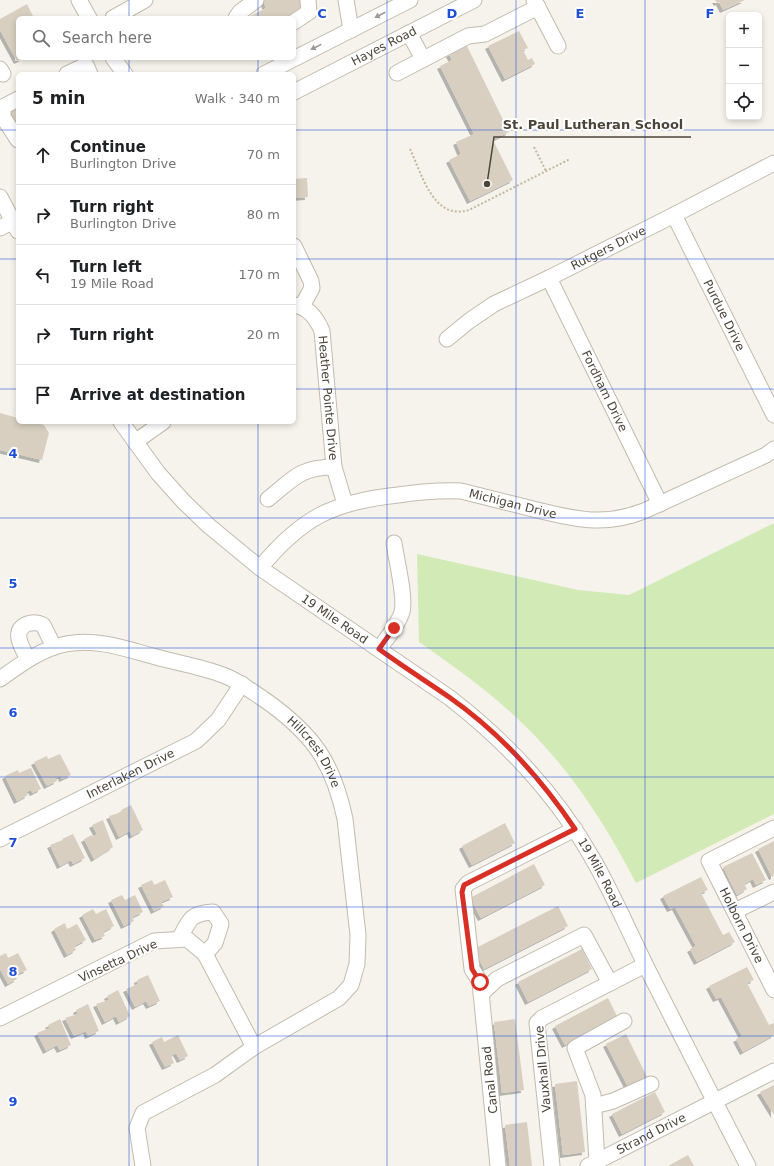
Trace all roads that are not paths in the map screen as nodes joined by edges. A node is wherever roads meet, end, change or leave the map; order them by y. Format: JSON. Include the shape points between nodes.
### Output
{"nodes":[{"id":1,"x":79,"y":0,"type":"edge"},
{"id":2,"x":145,"y":0,"type":"edge"},
{"id":3,"x":256,"y":0,"type":"edge"},
{"id":4,"x":308,"y":0,"type":"edge"},
{"id":5,"x":346,"y":0,"type":"edge"},
{"id":6,"x":410,"y":0,"type":"edge"},
{"id":7,"x":474,"y":0,"type":"edge"},
{"id":8,"x":536,"y":4,"type":"edge"},
{"id":9,"x":450,"y":6,"type":"edge"},
{"id":10,"x":88,"y":16,"type":"edge"},
{"id":11,"x":117,"y":16,"type":"edge"},
{"id":12,"x":237,"y":16,"type":"edge"},
{"id":13,"x":296,"y":21,"type":"edge"},
{"id":14,"x":350,"y":30,"type":"junction"},
{"id":15,"x":410,"y":33,"type":"junction"},
{"id":16,"x":558,"y":46,"type":"dead end"},
{"id":17,"x":296,"y":56,"type":"edge"},
{"id":18,"x":423,"y":59,"type":"junction"},
{"id":19,"x":115,"y":60,"type":"edge"},
{"id":20,"x":288,"y":60,"type":"edge"},
{"id":21,"x":272,"y":68,"type":"edge"},
{"id":22,"x":71,"y":72,"type":"edge"},
{"id":23,"x":89,"y":72,"type":"edge"},
{"id":24,"x":124,"y":72,"type":"edge"},
{"id":25,"x":396,"y":73,"type":"dead end"},
{"id":26,"x":296,"y":91,"type":"edge"},
{"id":27,"x":16,"y":100,"type":"edge"},
{"id":28,"x":2,"y":118,"type":"edge"},
{"id":29,"x":16,"y":137,"type":"edge"},
{"id":30,"x":774,"y":163,"type":"edge"},
{"id":31,"x":0,"y":197,"type":"edge"},
{"id":32,"x":674,"y":215,"type":"junction"},
{"id":33,"x":12,"y":225,"type":"edge"},
{"id":34,"x":296,"y":250,"type":"edge"},
{"id":35,"x":550,"y":278,"type":"junction"},
{"id":36,"x":298,"y":306,"type":"edge"},
{"id":37,"x":448,"y":339,"type":"dead end"},
{"id":38,"x":774,"y":415,"type":"edge"},
{"id":39,"x":122,"y":424,"type":"edge"},
{"id":40,"x":160,"y":424,"type":"edge"},
{"id":41,"x":135,"y":442,"type":"junction"},
{"id":42,"x":774,"y":449,"type":"edge"},
{"id":43,"x":334,"y":467,"type":"junction"},
{"id":44,"x":268,"y":499,"type":"dead end"},
{"id":45,"x":345,"y":504,"type":"junction"},
{"id":46,"x":660,"y":504,"type":"junction"},
{"id":47,"x":394,"y":543,"type":"dead end"},
{"id":48,"x":260,"y":568,"type":"junction"},
{"id":49,"x":54,"y":647,"type":"junction"},
{"id":50,"x":379,"y":649,"type":"junction"},
{"id":51,"x":28,"y":659,"type":"junction"},
{"id":52,"x":0,"y":679,"type":"edge"},
{"id":53,"x":242,"y":684,"type":"junction"},
{"id":54,"x":774,"y":828,"type":"edge"},
{"id":55,"x":575,"y":829,"type":"junction"},
{"id":56,"x":0,"y":840,"type":"edge"},
{"id":57,"x":774,"y":892,"type":"edge"},
{"id":58,"x":735,"y":912,"type":"junction"},
{"id":59,"x":180,"y":938,"type":"junction"},
{"id":60,"x":204,"y":954,"type":"junction"},
{"id":61,"x":645,"y":965,"type":"junction"},
{"id":62,"x":610,"y":983,"type":"junction"},
{"id":63,"x":774,"y":990,"type":"edge"},
{"id":64,"x":481,"y":994,"type":"junction"},
{"id":65,"x":0,"y":1018,"type":"edge"},
{"id":66,"x":624,"y":1021,"type":"dead end"},
{"id":67,"x":254,"y":1047,"type":"junction"},
{"id":68,"x":774,"y":1071,"type":"edge"},
{"id":69,"x":651,"y":1084,"type":"dead end"},
{"id":70,"x":714,"y":1101,"type":"junction"},
{"id":71,"x":594,"y":1106,"type":"junction"},
{"id":72,"x":593,"y":1164,"type":"edge"},
{"id":73,"x":143,"y":1166,"type":"edge"},
{"id":74,"x":498,"y":1166,"type":"edge"},
{"id":75,"x":552,"y":1166,"type":"edge"},
{"id":76,"x":748,"y":1166,"type":"edge"}],
"edges":[{"from":1,"to":10,"type":"street"},
{"from":2,"to":11,"type":"street"},
{"from":3,"to":12,"type":"street"},
{"from":4,"to":13,"type":"street","via":[[309,12]]},
{"from":5,"to":14,"type":"street"},
{"from":6,"to":14,"type":"street","one_way":true},
{"from":7,"to":9,"type":"street","name":"Hayes Road"},
{"from":8,"to":16,"type":"street"},
{"from":8,"to":18,"type":"street","via":[[486,34],[468,36]]},
{"from":9,"to":15,"type":"street","name":"Hayes Road"},
{"from":14,"to":17,"type":"street","one_way":true},
{"from":15,"to":18,"type":"street"},
{"from":15,"to":26,"type":"street","name":"Hayes Road"},
{"from":18,"to":25,"type":"street"},
{"from":19,"to":24,"type":"street"},
{"from":20,"to":21,"type":"street","one_way":true},
{"from":22,"to":23,"type":"street","via":[[86,65]]},
{"from":27,"to":28,"type":"street","via":[[3,107]]},
{"from":28,"to":29,"type":"street"},
{"from":30,"to":32,"type":"street","name":"Rutgers Drive"},
{"from":31,"to":33,"type":"street"},
{"from":32,"to":35,"type":"street","name":"Rutgers Drive"},
{"from":32,"to":38,"type":"street","name":"Purdue Drive"},
{"from":34,"to":36,"type":"street","via":[[312,288]]},
{"from":35,"to":37,"type":"street","name":"Rutgers Drive","via":[[494,304],[468,321]]},
{"from":35,"to":46,"type":"street","name":"Fordham Drive"},
{"from":36,"to":43,"type":"street","name":"Heather Pointe Drive","via":[[312,315],[322,331]]},
{"from":39,"to":41,"type":"street","name":"19 Mile Road"},
{"from":40,"to":41,"type":"street"},
{"from":41,"to":48,"type":"street","name":"19 Mile Road","via":[[184,502]]},
{"from":42,"to":46,"type":"street","name":"Michigan Drive"},
{"from":43,"to":44,"type":"street","via":[[306,470]]},
{"from":43,"to":45,"type":"street","name":"Heather Pointe Drive"},
{"from":45,"to":46,"type":"street","name":"Michigan Drive","via":[[368,498],[445,490],[461,491],[566,518],[588,521],[627,518]]},
{"from":45,"to":48,"type":"street","name":"Michigan Drive","via":[[332,508],[301,526],[277,547]]},
{"from":47,"to":50,"type":"street","via":[[402,590],[402,611]]},
{"from":48,"to":50,"type":"street","name":"19 Mile Road"},
{"from":49,"to":51,"type":"street","name":"Hillcrest Drive"},
{"from":49,"to":51,"type":"street","via":[[43,625],[36,622],[25,625],[18,635]]},
{"from":49,"to":53,"type":"street","name":"Hillcrest Drive","via":[[79,642],[105,643],[206,670]]},
{"from":50,"to":55,"type":"street","name":"19 Mile Road","via":[[450,698],[499,739],[547,791]]},
{"from":51,"to":52,"type":"street","name":"Hillcrest Drive"},
{"from":53,"to":56,"type":"street","name":"Interlaken Drive","via":[[221,716],[196,741]]},
{"from":53,"to":67,"type":"street","name":"Hillcrest Drive","via":[[288,717],[309,737],[331,773],[345,820],[358,934],[354,975],[347,989],[334,1001]]},
{"from":54,"to":58,"type":"street","name":"Holborn Drive","via":[[709,861]]},
{"from":55,"to":61,"type":"street","name":"19 Mile Road","via":[[595,862]]},
{"from":55,"to":64,"type":"street","name":"Canal Road","via":[[464,885],[462,892],[472,969],[480,982]]},
{"from":57,"to":58,"type":"street"},
{"from":58,"to":63,"type":"street","name":"Holborn Drive"},
{"from":59,"to":60,"type":"street","via":[[187,939]]},
{"from":59,"to":60,"type":"street","via":[[189,920],[201,912],[213,912],[222,924],[215,943]]},
{"from":59,"to":65,"type":"street","name":"Vinsetta Drive","via":[[154,941]]},
{"from":60,"to":67,"type":"street"},
{"from":61,"to":62,"type":"street","name":"Vauxhall Drive"},
{"from":61,"to":70,"type":"street","name":"19 Mile Road"},
{"from":62,"to":64,"type":"street","via":[[584,935],[497,978]]},
{"from":62,"to":75,"type":"street","name":"Vauxhall Drive","via":[[537,1023]]},
{"from":64,"to":74,"type":"street","name":"Canal Road"},
{"from":66,"to":71,"type":"street","via":[[575,1048],[593,1096]]},
{"from":67,"to":73,"type":"street","name":"Hillcrest Drive","via":[[194,1087],[141,1116],[138,1122],[138,1136]]},
{"from":68,"to":70,"type":"street","name":"Strand Drive"},
{"from":69,"to":71,"type":"street","via":[[613,1101]]},
{"from":70,"to":72,"type":"street","name":"Strand Drive"},
{"from":70,"to":76,"type":"street","name":"19 Mile Road"},
{"from":71,"to":72,"type":"street"}]}
